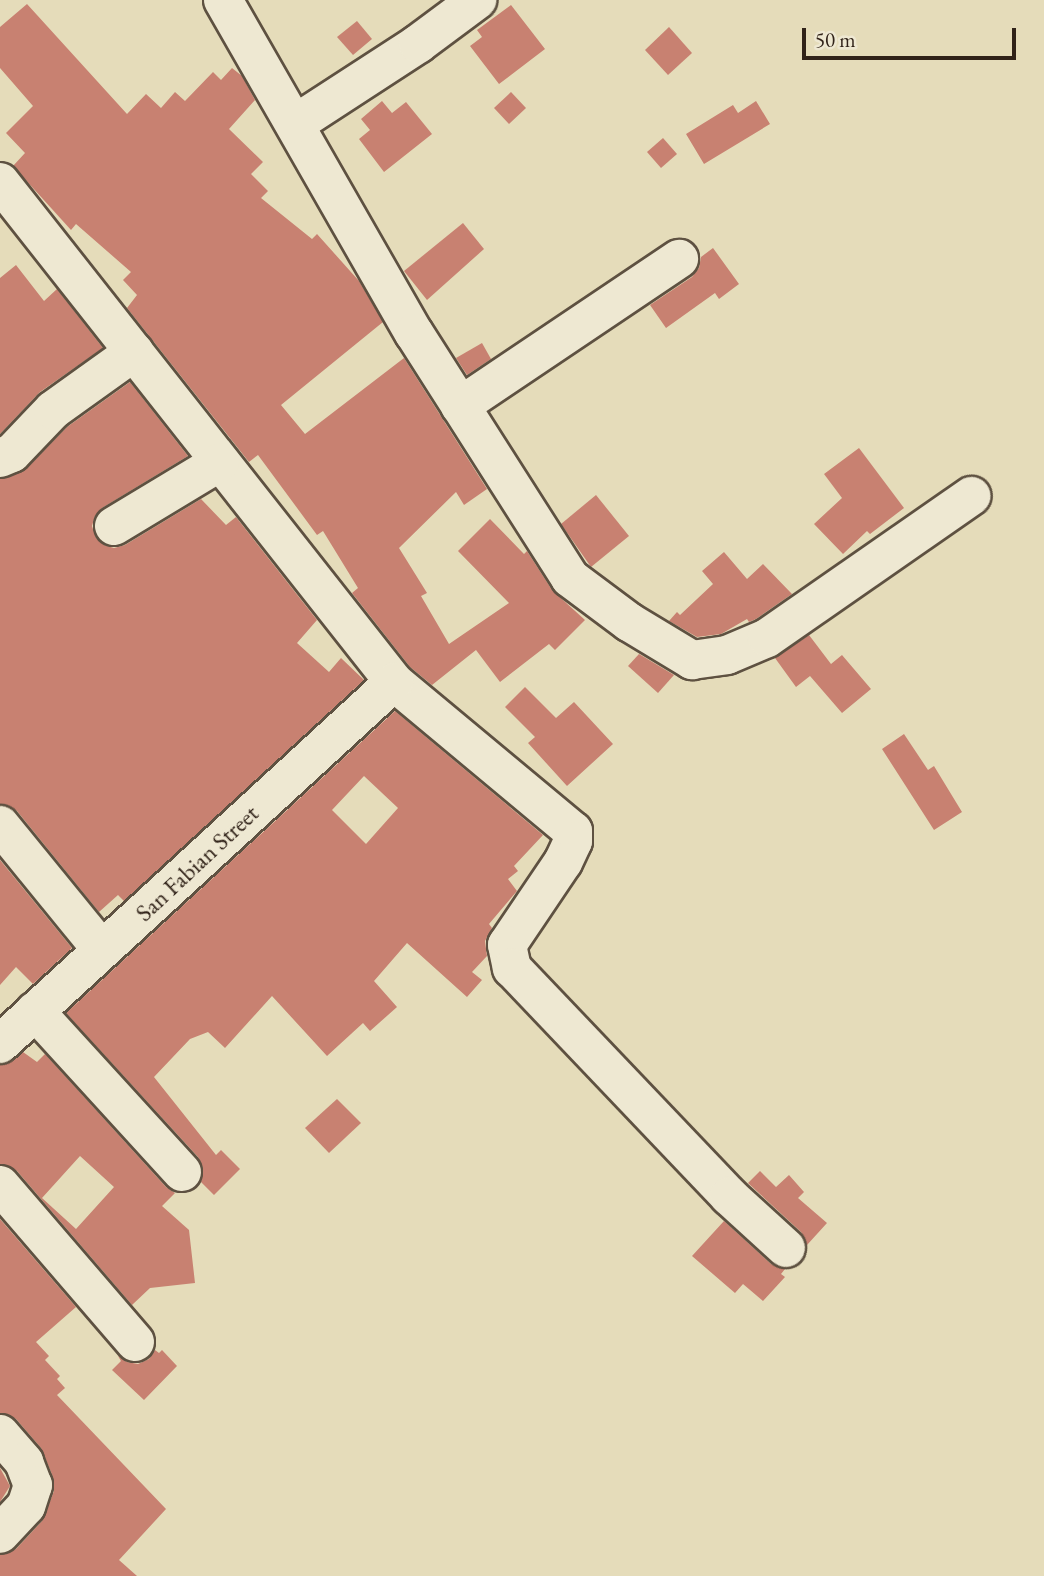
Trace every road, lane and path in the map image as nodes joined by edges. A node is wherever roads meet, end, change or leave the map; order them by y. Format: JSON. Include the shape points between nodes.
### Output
{"nodes":[{"id":1,"x":223,"y":0,"type":"edge"},
{"id":2,"x":477,"y":0,"type":"edge"},
{"id":3,"x":295,"y":124,"type":"junction"},
{"id":4,"x":0,"y":182,"type":"edge"},
{"id":5,"x":679,"y":259,"type":"dead end"},
{"id":6,"x":134,"y":352,"type":"junction"},
{"id":7,"x":460,"y":406,"type":"junction"},
{"id":8,"x":0,"y":458,"type":"edge"},
{"id":9,"x":220,"y":462,"type":"junction"},
{"id":10,"x":971,"y":496,"type":"dead end"},
{"id":11,"x":114,"y":526,"type":"dead end"},
{"id":12,"x":394,"y":682,"type":"junction"},
{"id":13,"x":0,"y":825,"type":"edge"},
{"id":14,"x":102,"y":950,"type":"junction"},
{"id":15,"x":35,"y":1011,"type":"junction"},
{"id":16,"x":0,"y":1044,"type":"edge"},
{"id":17,"x":182,"y":1172,"type":"dead end"},
{"id":18,"x":0,"y":1185,"type":"edge"},
{"id":19,"x":786,"y":1248,"type":"dead end"},
{"id":20,"x":135,"y":1342,"type":"dead end"},
{"id":21,"x":0,"y":1434,"type":"edge"},
{"id":22,"x":0,"y":1534,"type":"edge"}],
"edges":[{"from":1,"to":3,"type":"street"},
{"from":2,"to":3,"type":"street"},
{"from":3,"to":7,"type":"street"},
{"from":4,"to":6,"type":"street"},
{"from":5,"to":7,"type":"street"},
{"from":6,"to":8,"type":"street","via":[[53,410],[12,453]]},
{"from":6,"to":9,"type":"street"},
{"from":7,"to":10,"type":"street","via":[[570,578],[629,622],[692,660],[727,655],[767,638]]},
{"from":9,"to":11,"type":"street"},
{"from":9,"to":12,"type":"street"},
{"from":12,"to":14,"type":"street","name":"San Fabian Street"},
{"from":12,"to":19,"type":"street","via":[[573,831],[563,862],[507,945],[512,968],[729,1196]]},
{"from":13,"to":14,"type":"street"},
{"from":14,"to":15,"type":"street","name":"San Fabian Street"},
{"from":15,"to":16,"type":"street","name":"San Fabian Street"},
{"from":15,"to":17,"type":"street"},
{"from":18,"to":20,"type":"street"},
{"from":21,"to":22,"type":"street","via":[[24,1462],[33,1485],[26,1506]]}]}
